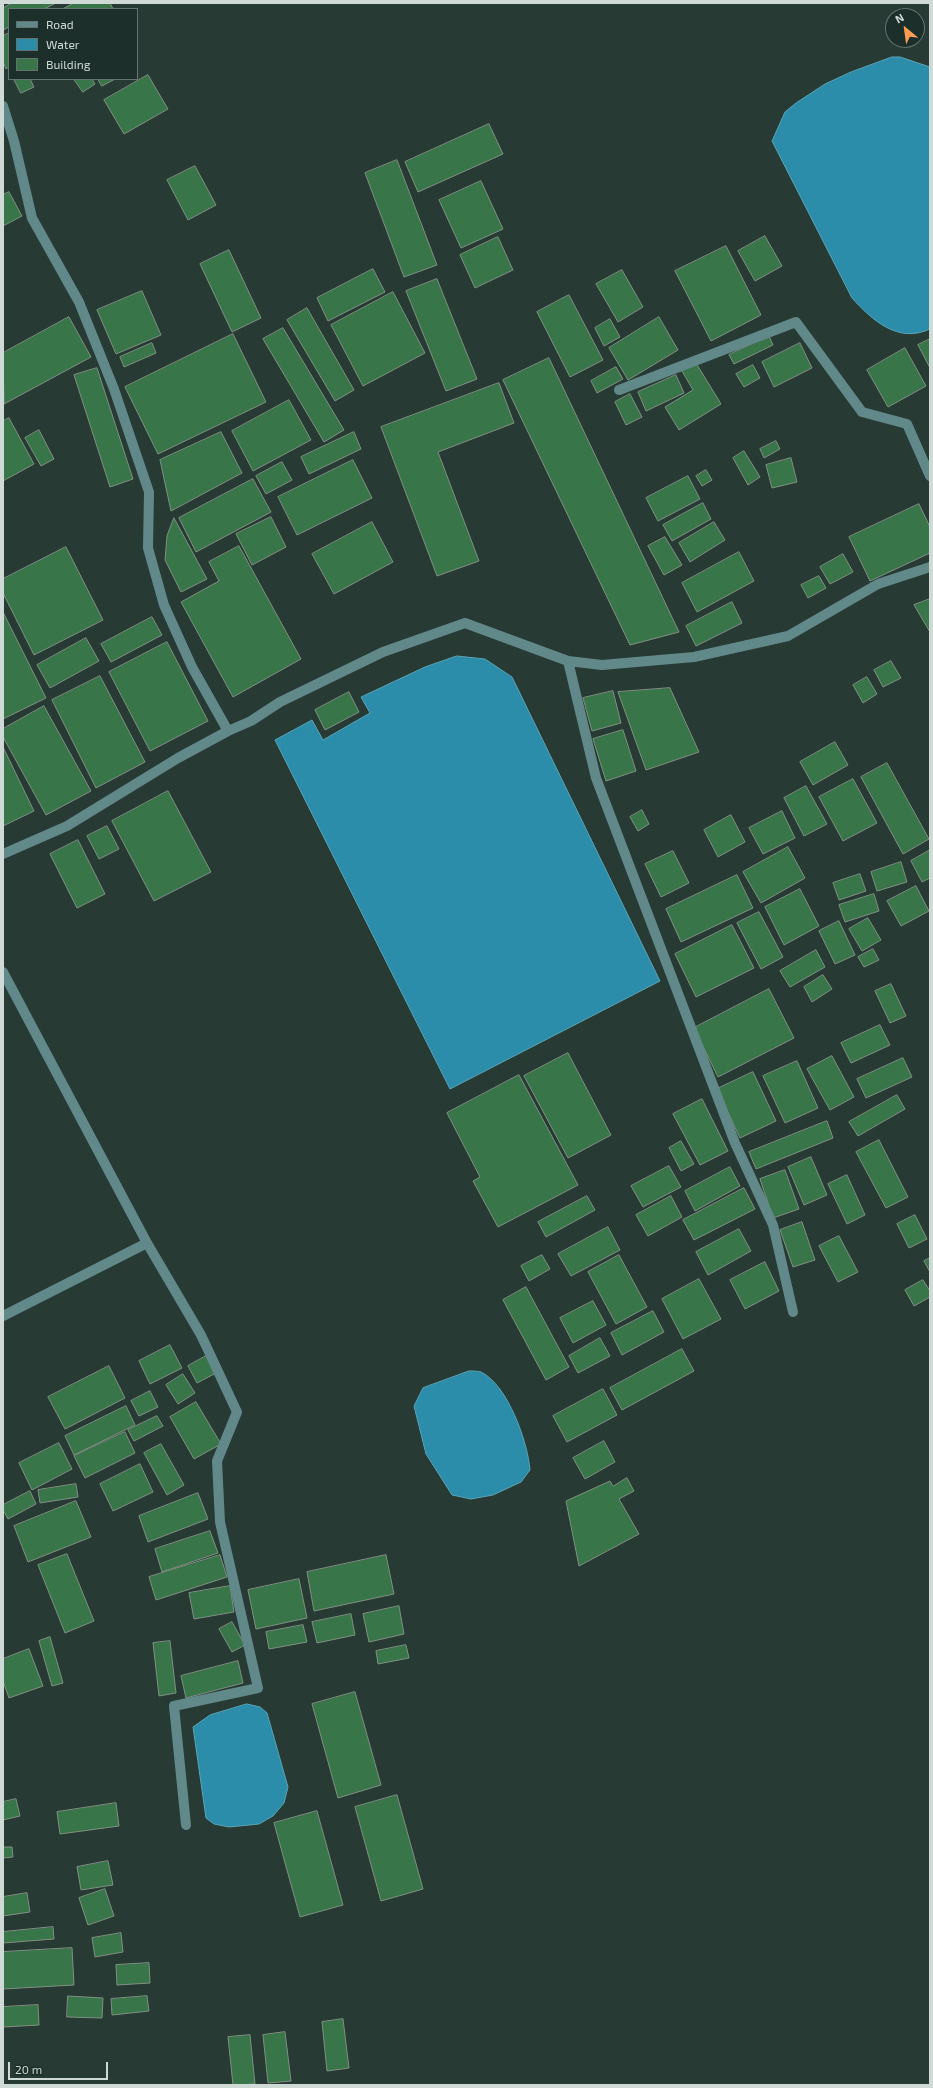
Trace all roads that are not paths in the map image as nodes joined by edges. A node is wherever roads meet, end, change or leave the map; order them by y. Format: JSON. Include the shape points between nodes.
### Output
{"nodes":[{"id":1,"x":3,"y":106,"type":"edge"},
{"id":2,"x":619,"y":390,"type":"dead end"},
{"id":3,"x":930,"y":476,"type":"edge"},
{"id":4,"x":930,"y":567,"type":"edge"},
{"id":5,"x":568,"y":661,"type":"junction"},
{"id":6,"x":228,"y":731,"type":"junction"},
{"id":7,"x":3,"y":854,"type":"edge"},
{"id":8,"x":3,"y":972,"type":"edge"},
{"id":9,"x":147,"y":1243,"type":"junction"},
{"id":10,"x":793,"y":1312,"type":"dead end"},
{"id":11,"x":3,"y":1316,"type":"edge"},
{"id":12,"x":186,"y":1825,"type":"dead end"}],
"edges":[{"from":1,"to":6,"type":"street","via":[[32,218],[78,302],[114,389],[149,492],[148,548],[164,605],[192,667]]},
{"from":2,"to":3,"type":"street","via":[[796,322],[862,412],[907,424]]},
{"from":4,"to":5,"type":"street","via":[[878,584],[788,636],[694,657],[602,665]]},
{"from":5,"to":6,"type":"street","via":[[465,624],[383,652],[280,702],[251,721]]},
{"from":5,"to":10,"type":"street","via":[[596,778],[735,1143],[773,1226]]},
{"from":6,"to":7,"type":"street","via":[[178,758],[67,826]]},
{"from":8,"to":9,"type":"street"},
{"from":9,"to":11,"type":"street"},
{"from":9,"to":12,"type":"street","via":[[201,1335],[238,1412],[217,1461],[220,1522],[258,1688],[174,1706]]}]}
